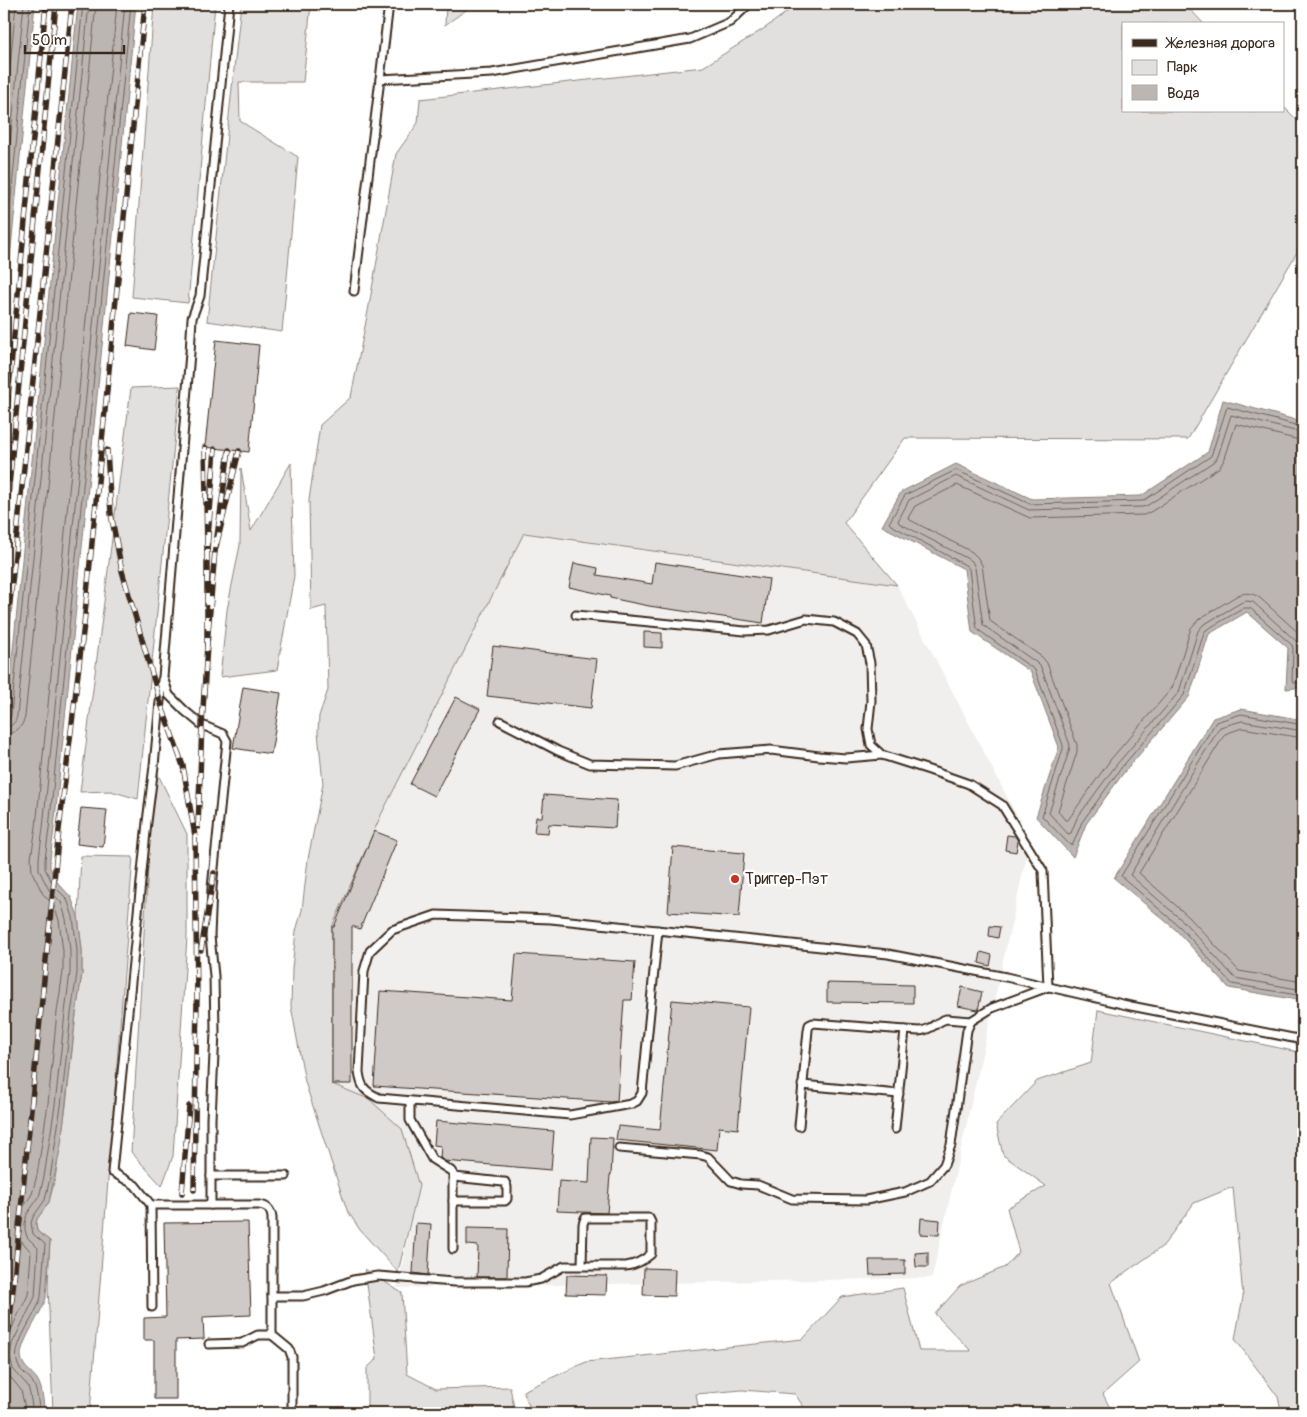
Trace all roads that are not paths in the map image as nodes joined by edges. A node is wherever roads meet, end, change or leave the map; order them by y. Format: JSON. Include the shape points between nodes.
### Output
{"nodes":[{"id":1,"x":229,"y":4,"type":"edge"},
{"id":2,"x":389,"y":4,"type":"edge"},
{"id":3,"x":749,"y":4,"type":"edge"},
{"id":4,"x":380,"y":79,"type":"junction"},
{"id":5,"x":354,"y":291,"type":"dead end"},
{"id":6,"x":576,"y":615,"type":"dead end"},
{"id":7,"x":163,"y":677,"type":"junction"},
{"id":8,"x":500,"y":721,"type":"dead end"},
{"id":9,"x":882,"y":756,"type":"junction"},
{"id":10,"x":658,"y":930,"type":"junction"},
{"id":11,"x":1048,"y":987,"type":"junction"},
{"id":12,"x":971,"y":1021,"type":"junction"},
{"id":13,"x":905,"y":1030,"type":"junction"},
{"id":14,"x":1303,"y":1040,"type":"edge"},
{"id":15,"x":802,"y":1085,"type":"junction"},
{"id":16,"x":899,"y":1094,"type":"junction"},
{"id":17,"x":410,"y":1101,"type":"junction"},
{"id":18,"x":799,"y":1126,"type":"dead end"},
{"id":19,"x":896,"y":1129,"type":"dead end"},
{"id":20,"x":618,"y":1148,"type":"dead end"},
{"id":21,"x":211,"y":1176,"type":"junction"},
{"id":22,"x":286,"y":1176,"type":"dead end"},
{"id":23,"x":454,"y":1177,"type":"junction"},
{"id":24,"x":453,"y":1201,"type":"junction"},
{"id":25,"x":151,"y":1205,"type":"junction"},
{"id":26,"x":211,"y":1205,"type":"junction"},
{"id":27,"x":453,"y":1249,"type":"dead end"},
{"id":28,"x":582,"y":1266,"type":"junction"},
{"id":29,"x":272,"y":1296,"type":"junction"},
{"id":30,"x":152,"y":1307,"type":"dead end"},
{"id":31,"x":272,"y":1334,"type":"junction"},
{"id":32,"x":209,"y":1344,"type":"dead end"},
{"id":33,"x":291,"y":1413,"type":"edge"}],
"edges":[{"from":1,"to":7,"type":"lane","via":[[200,296],[192,318]]},
{"from":2,"to":4,"type":"lane"},
{"from":3,"to":4,"type":"lane","via":[[730,22],[690,39],[492,73]]},
{"from":4,"to":5,"type":"lane"},
{"from":6,"to":9,"type":"lane","via":[[745,631],[769,630],[806,619],[834,622],[856,634],[866,645],[870,663],[870,745]]},
{"from":7,"to":21,"type":"lane","via":[[169,695],[202,725],[223,734],[226,741],[210,936],[215,1032]]},
{"from":7,"to":25,"type":"lane","via":[[112,1172],[135,1185]]},
{"from":8,"to":9,"type":"lane","via":[[590,764],[675,766],[719,754],[771,750],[846,758]]},
{"from":9,"to":11,"type":"lane","via":[[968,784],[1002,804],[1043,871]]},
{"from":10,"to":11,"type":"lane","via":[[888,954]]},
{"from":10,"to":17,"type":"lane","via":[[642,1093],[637,1101],[570,1115]]},
{"from":10,"to":17,"type":"lane","via":[[551,919],[436,915],[392,930],[370,951],[364,971],[360,1084],[379,1098]]},
{"from":11,"to":12,"type":"lane","via":[[992,1008]]},
{"from":11,"to":14,"type":"lane"},
{"from":12,"to":13,"type":"lane","via":[[946,1019],[927,1031]]},
{"from":12,"to":20,"type":"lane","via":[[967,1030],[951,1146],[944,1165],[930,1181],[905,1192],[866,1200],[792,1199],[758,1185],[731,1181],[701,1155]]},
{"from":13,"to":15,"type":"lane","via":[[813,1022],[808,1030]]},
{"from":13,"to":16,"type":"lane"},
{"from":15,"to":16,"type":"lane"},
{"from":15,"to":18,"type":"lane"},
{"from":16,"to":19,"type":"lane"},
{"from":17,"to":23,"type":"lane","via":[[410,1120],[427,1151]]},
{"from":21,"to":22,"type":"lane"},
{"from":21,"to":26,"type":"lane"},
{"from":23,"to":24,"type":"lane"},
{"from":23,"to":24,"type":"lane","via":[[506,1182],[508,1187],[505,1201]]},
{"from":24,"to":27,"type":"lane"},
{"from":25,"to":26,"type":"lane"},
{"from":25,"to":30,"type":"lane"},
{"from":26,"to":29,"type":"lane","via":[[259,1205],[271,1211]]},
{"from":28,"to":28,"type":"lane","via":[[631,1266],[647,1257],[652,1249],[649,1218],[586,1218]]},
{"from":28,"to":29,"type":"lane","via":[[564,1266],[541,1279],[525,1282],[454,1282],[378,1276],[353,1280],[304,1296]]},
{"from":29,"to":31,"type":"lane"},
{"from":31,"to":32,"type":"lane","via":[[258,1335],[242,1343]]},
{"from":31,"to":33,"type":"lane","via":[[289,1349],[292,1357]]}]}
